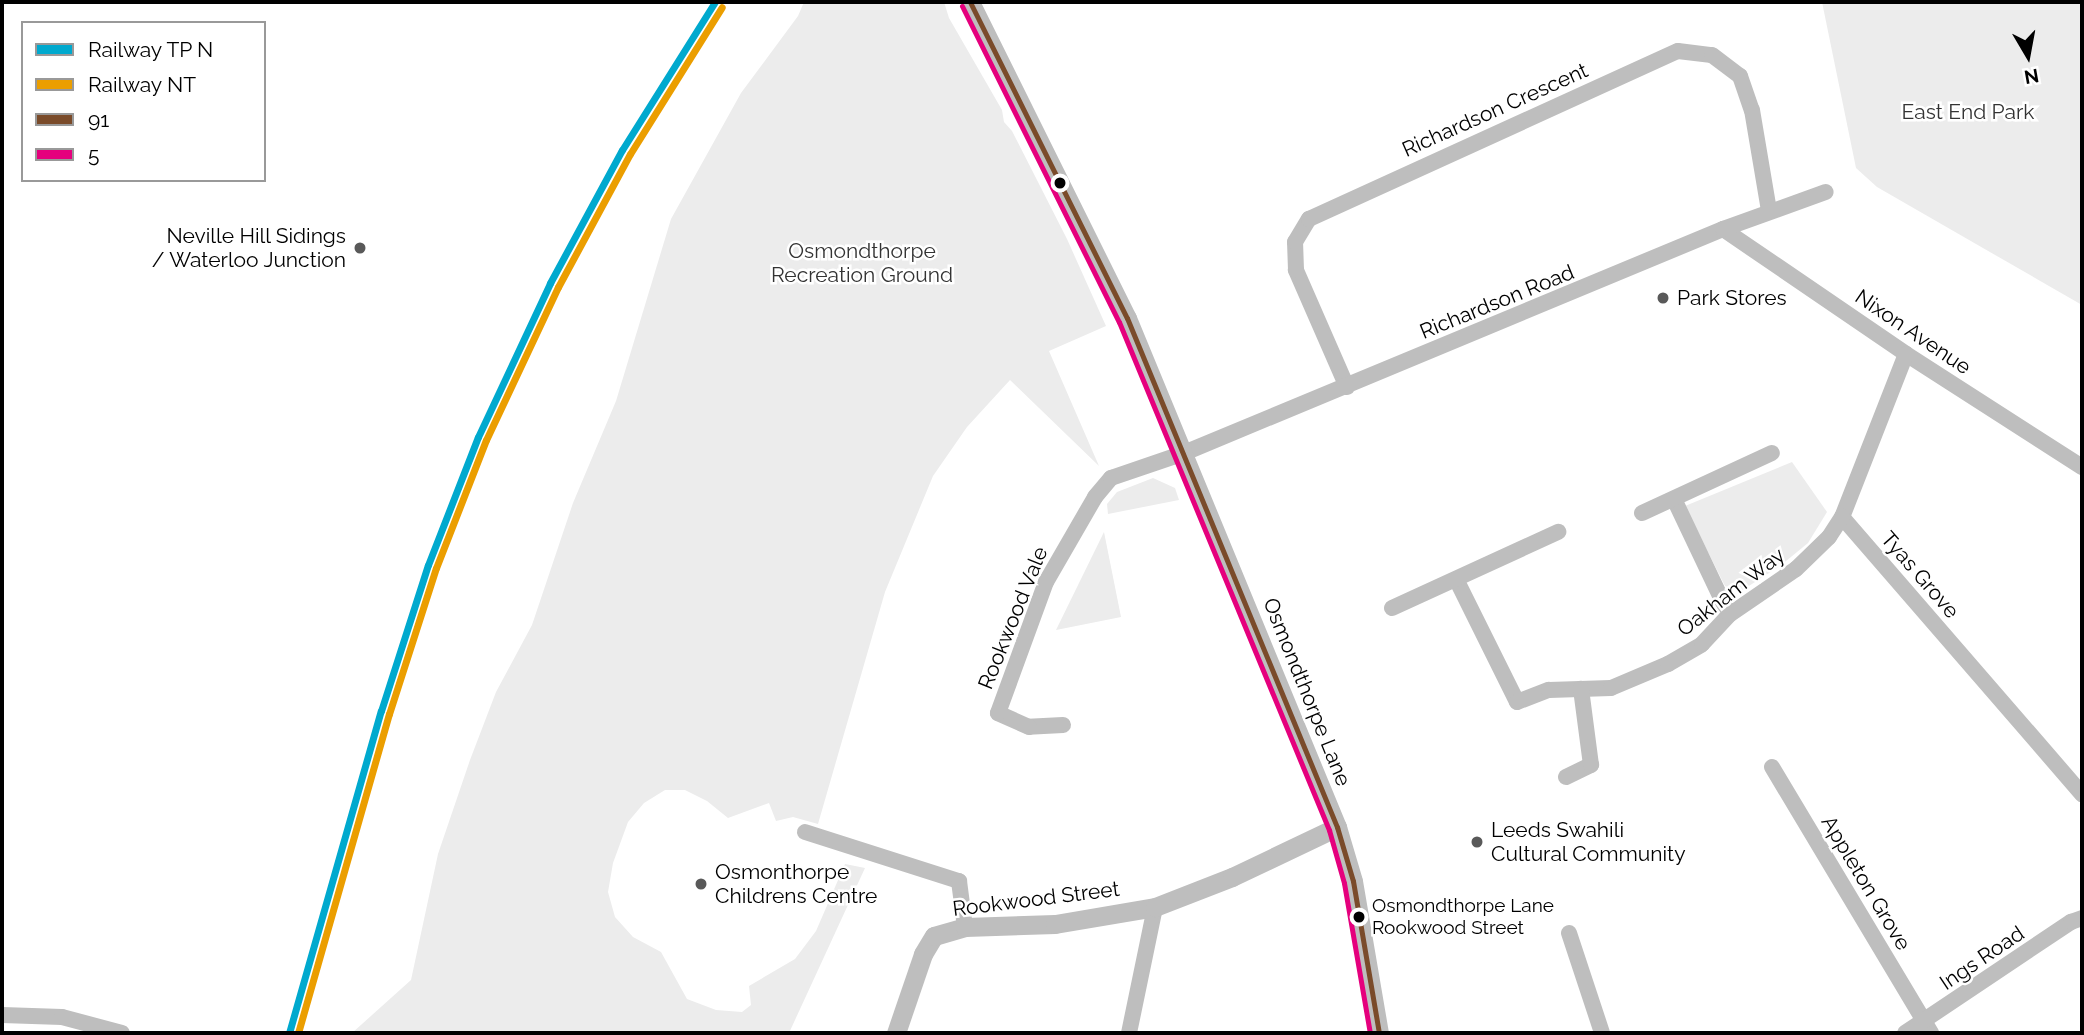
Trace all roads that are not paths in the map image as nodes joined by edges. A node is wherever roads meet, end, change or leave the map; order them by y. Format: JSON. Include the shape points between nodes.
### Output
{"nodes":[{"id":1,"x":970,"y":2,"type":"edge"},
{"id":2,"x":1826,"y":192,"type":"dead end"},
{"id":3,"x":1769,"y":211,"type":"junction"},
{"id":4,"x":1723,"y":229,"type":"junction"},
{"id":5,"x":1906,"y":354,"type":"junction"},
{"id":6,"x":1347,"y":387,"type":"junction"},
{"id":7,"x":1184,"y":453,"type":"junction"},
{"id":8,"x":1772,"y":453,"type":"dead end"},
{"id":9,"x":2082,"y":467,"type":"edge"},
{"id":10,"x":1674,"y":499,"type":"junction"},
{"id":11,"x":1642,"y":513,"type":"dead end"},
{"id":12,"x":1842,"y":517,"type":"junction"},
{"id":13,"x":1559,"y":532,"type":"dead end"},
{"id":14,"x":1457,"y":581,"type":"junction"},
{"id":15,"x":1392,"y":608,"type":"dead end"},
{"id":16,"x":1729,"y":615,"type":"junction"},
{"id":17,"x":1581,"y":690,"type":"junction"},
{"id":18,"x":1063,"y":725,"type":"dead end"},
{"id":19,"x":1772,"y":767,"type":"dead end"},
{"id":20,"x":1566,"y":777,"type":"dead end"},
{"id":21,"x":2082,"y":794,"type":"edge"},
{"id":22,"x":1337,"y":827,"type":"junction"},
{"id":23,"x":804,"y":832,"type":"dead end"},
{"id":24,"x":1155,"y":907,"type":"junction"},
{"id":25,"x":2082,"y":918,"type":"edge"},
{"id":26,"x":965,"y":927,"type":"junction"},
{"id":27,"x":1569,"y":933,"type":"dead end"},
{"id":28,"x":2,"y":1015,"type":"edge"},
{"id":29,"x":1927,"y":1027,"type":"edge"},
{"id":30,"x":122,"y":1033,"type":"edge"},
{"id":31,"x":897,"y":1033,"type":"edge"},
{"id":32,"x":1129,"y":1033,"type":"edge"},
{"id":33,"x":1379,"y":1033,"type":"edge"},
{"id":34,"x":1602,"y":1033,"type":"edge"},
{"id":35,"x":1905,"y":1033,"type":"edge"}],
"edges":[{"from":1,"to":7,"type":"street","name":"Osmondthorpe Lane","via":[[1127,318]]},
{"from":2,"to":3,"type":"street","name":"Richardson Road"},
{"from":3,"to":4,"type":"street","name":"Richardson Road"},
{"from":3,"to":6,"type":"street","name":"Richardson Crescent","via":[[1752,110],[1740,76],[1712,55],[1678,51],[1310,219],[1295,242],[1296,270]]},
{"from":4,"to":5,"type":"street","name":"Nixon Avenue"},
{"from":4,"to":6,"type":"street","name":"Richardson Road"},
{"from":5,"to":9,"type":"street","name":"Nixon Avenue"},
{"from":5,"to":12,"type":"street"},
{"from":6,"to":7,"type":"street","name":"Richardson Road"},
{"from":7,"to":18,"type":"street","name":"Rookwood Vale","via":[[1122,472],[1106,482],[1046,582],[998,713],[1029,727]]},
{"from":7,"to":22,"type":"street","name":"Osmondthorpe Lane"},
{"from":8,"to":10,"type":"street"},
{"from":10,"to":11,"type":"street"},
{"from":10,"to":16,"type":"street"},
{"from":12,"to":16,"type":"street","name":"Oakham Way","via":[[1829,537],[1796,569]]},
{"from":12,"to":21,"type":"street","name":"Tyas Grove"},
{"from":13,"to":14,"type":"street"},
{"from":14,"to":15,"type":"street"},
{"from":14,"to":17,"type":"street","name":"Oakham Way","via":[[1517,702],[1549,690]]},
{"from":16,"to":17,"type":"street","name":"Oakham Way","via":[[1702,644],[1668,664],[1611,688]]},
{"from":17,"to":20,"type":"street","via":[[1591,765]]},
{"from":19,"to":29,"type":"street","name":"Appleton Grove"},
{"from":22,"to":24,"type":"street","name":"Rookwood Street","via":[[1232,877]]},
{"from":22,"to":33,"type":"street","name":"Osmondthorpe Lane","via":[[1353,881]]},
{"from":23,"to":26,"type":"street","via":[[959,880]]},
{"from":24,"to":26,"type":"street","name":"Rookwood Street","via":[[1055,924]]},
{"from":24,"to":32,"type":"street"},
{"from":25,"to":29,"type":"street","name":"Ings Road"},
{"from":26,"to":31,"type":"street","name":"Rookwood Street","via":[[934,936],[923,954]]},
{"from":27,"to":34,"type":"street"},
{"from":28,"to":30,"type":"street","via":[[62,1017]]},
{"from":29,"to":35,"type":"street","name":"Ings Road"}]}
